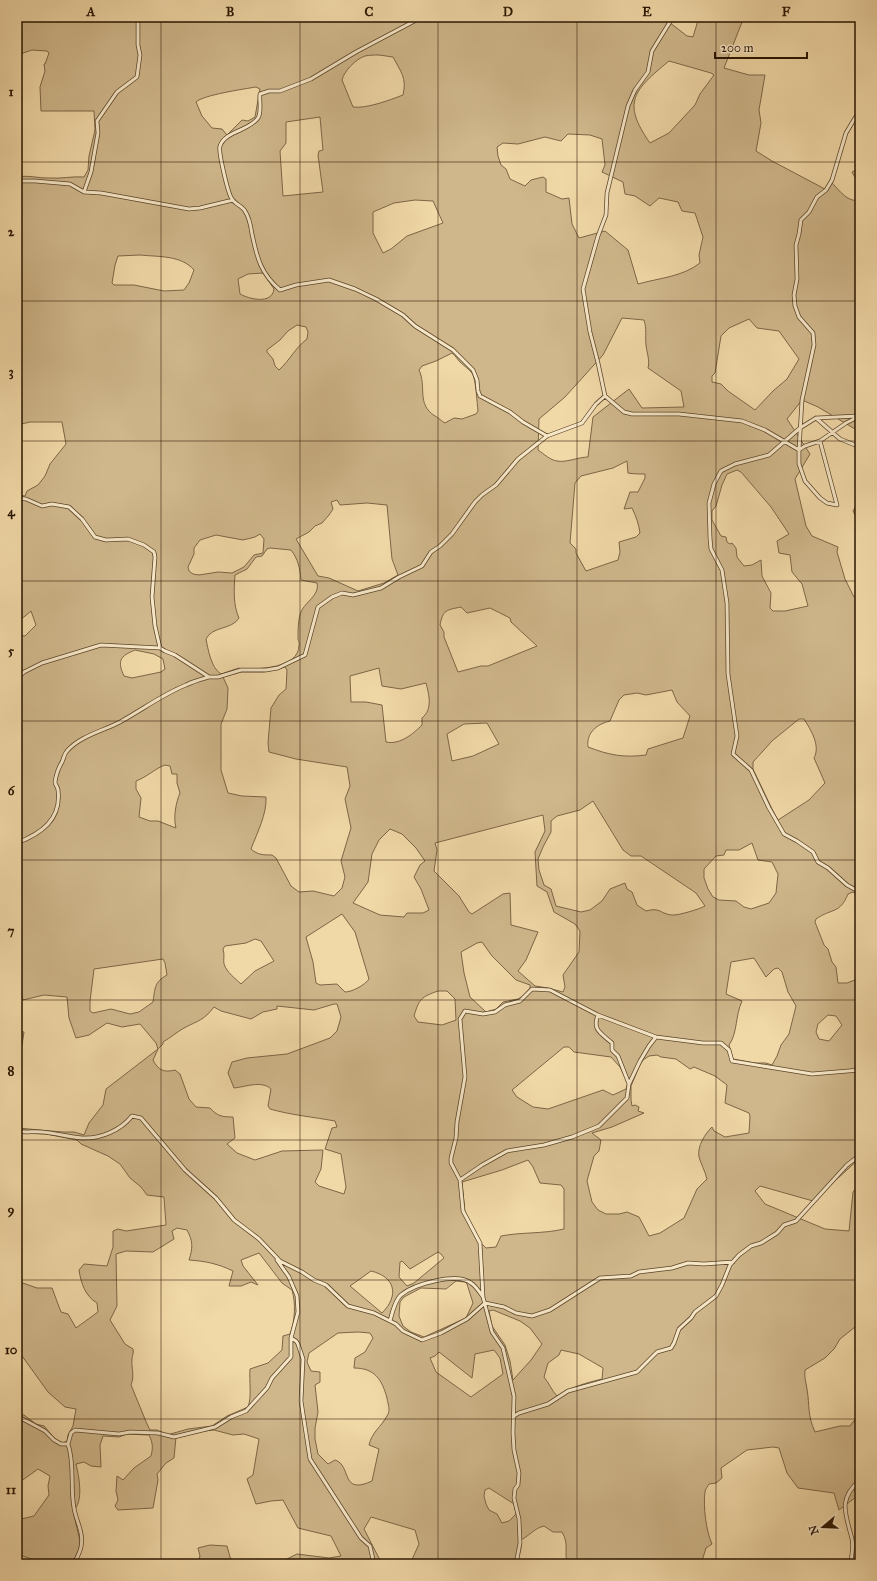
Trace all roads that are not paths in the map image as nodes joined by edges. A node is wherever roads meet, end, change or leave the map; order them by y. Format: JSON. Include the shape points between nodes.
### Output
{"nodes":[{"id":1,"x":138,"y":17,"type":"edge"},
{"id":2,"x":422,"y":17,"type":"edge"},
{"id":3,"x":673,"y":17,"type":"edge"},
{"id":4,"x":860,"y":112,"type":"edge"},
{"id":5,"x":17,"y":182,"type":"edge"},
{"id":6,"x":84,"y":192,"type":"junction"},
{"id":7,"x":233,"y":200,"type":"junction"},
{"id":8,"x":605,"y":396,"type":"junction"},
{"id":9,"x":860,"y":416,"type":"edge"},
{"id":10,"x":816,"y":418,"type":"junction"},
{"id":11,"x":800,"y":428,"type":"junction"},
{"id":12,"x":832,"y":432,"type":"junction"},
{"id":13,"x":547,"y":436,"type":"junction"},
{"id":14,"x":820,"y":441,"type":"junction"},
{"id":15,"x":785,"y":442,"type":"junction"},
{"id":16,"x":860,"y":447,"type":"edge"},
{"id":17,"x":799,"y":450,"type":"junction"},
{"id":18,"x":17,"y":498,"type":"edge"},
{"id":19,"x":160,"y":648,"type":"junction"},
{"id":20,"x":209,"y":677,"type":"junction"},
{"id":21,"x":17,"y":678,"type":"edge"},
{"id":22,"x":17,"y":843,"type":"edge"},
{"id":23,"x":860,"y":897,"type":"edge"},
{"id":24,"x":598,"y":1015,"type":"junction"},
{"id":25,"x":656,"y":1037,"type":"junction"},
{"id":26,"x":860,"y":1070,"type":"edge"},
{"id":27,"x":629,"y":1084,"type":"junction"},
{"id":28,"x":17,"y":1131,"type":"edge"},
{"id":29,"x":860,"y":1155,"type":"edge"},
{"id":30,"x":460,"y":1180,"type":"junction"},
{"id":31,"x":275,"y":1256,"type":"junction"},
{"id":32,"x":733,"y":1262,"type":"junction"},
{"id":33,"x":483,"y":1297,"type":"junction"},
{"id":34,"x":485,"y":1303,"type":"junction"},
{"id":35,"x":390,"y":1321,"type":"junction"},
{"id":36,"x":291,"y":1338,"type":"junction"},
{"id":37,"x":17,"y":1416,"type":"edge"},
{"id":38,"x":514,"y":1416,"type":"junction"},
{"id":39,"x":68,"y":1444,"type":"junction"},
{"id":40,"x":860,"y":1480,"type":"edge"},
{"id":41,"x":74,"y":1564,"type":"edge"},
{"id":42,"x":374,"y":1564,"type":"edge"},
{"id":43,"x":516,"y":1564,"type":"edge"},
{"id":44,"x":851,"y":1564,"type":"edge"}],
"edges":[{"from":1,"to":6,"type":"street","via":[[140,55],[137,78],[117,92],[97,121],[98,133],[91,172]]},
{"from":2,"to":7,"type":"street","via":[[311,79],[280,91],[260,94],[258,118],[251,125],[223,140],[219,147],[226,185]]},
{"from":3,"to":8,"type":"street","via":[[652,51],[648,72],[635,90],[628,106],[607,193],[606,215],[583,289]]},
{"from":4,"to":11,"type":"street","via":[[846,133],[832,180],[801,220],[796,245],[795,306],[799,317],[813,333],[814,345],[802,400]]},
{"from":5,"to":6,"type":"street","via":[[70,184]]},
{"from":6,"to":7,"type":"street","via":[[189,209]]},
{"from":7,"to":13,"type":"street","via":[[245,211],[262,269],[280,290],[329,280],[376,299],[453,350],[473,370],[480,396]]},
{"from":8,"to":13,"type":"street","via":[[582,423]]},
{"from":8,"to":15,"type":"street","via":[[624,412],[679,414],[742,421],[765,430]]},
{"from":9,"to":10,"type":"street"},
{"from":9,"to":12,"type":"street"},
{"from":10,"to":11,"type":"street"},
{"from":10,"to":12,"type":"street"},
{"from":11,"to":15,"type":"street"},
{"from":11,"to":17,"type":"street"},
{"from":12,"to":14,"type":"street"},
{"from":12,"to":16,"type":"street"},
{"from":13,"to":20,"type":"street","via":[[518,459],[496,485],[475,502],[452,534],[431,552],[422,566],[381,588],[353,595],[342,593],[318,607],[305,655],[278,668],[241,670]]},
{"from":14,"to":17,"type":"street"},
{"from":14,"to":17,"type":"street","via":[[837,505],[820,498],[805,481],[799,464]]},
{"from":15,"to":17,"type":"street"},
{"from":15,"to":23,"type":"street","via":[[769,455],[735,464],[721,471],[708,503],[711,550],[722,570],[727,603],[728,674],[737,736],[733,754],[751,770],[784,834],[813,852],[818,862],[856,890]]},
{"from":18,"to":19,"type":"street","via":[[42,506],[52,504],[69,507],[96,537],[106,540],[128,539],[154,552],[152,597]]},
{"from":19,"to":20,"type":"street","via":[[186,661]]},
{"from":19,"to":21,"type":"street","via":[[101,645],[42,663]]},
{"from":20,"to":22,"type":"street","via":[[187,684],[143,710],[77,742],[66,752],[59,766],[55,781],[58,790],[57,805],[52,819],[46,828]]},
{"from":24,"to":25,"type":"street"},
{"from":24,"to":27,"type":"street","via":[[595,1023],[597,1030],[612,1043],[612,1050],[618,1056]]},
{"from":24,"to":30,"type":"street","via":[[550,990],[532,989],[520,1001],[505,1005],[495,1012],[483,1014],[465,1011],[460,1018],[465,1078],[456,1138],[450,1158]]},
{"from":25,"to":26,"type":"street","via":[[721,1043],[729,1050],[732,1061],[812,1074]]},
{"from":25,"to":27,"type":"street","via":[[648,1046]]},
{"from":27,"to":30,"type":"street","via":[[627,1098],[599,1126],[544,1145],[508,1151]]},
{"from":28,"to":31,"type":"street","via":[[82,1138],[116,1130],[126,1124],[132,1116],[141,1118],[180,1164],[216,1198],[234,1220],[259,1239]]},
{"from":29,"to":32,"type":"street","via":[[847,1165],[796,1221],[784,1225],[772,1236],[751,1246]]},
{"from":30,"to":33,"type":"street","via":[[463,1211],[480,1243]]},
{"from":31,"to":35,"type":"street","via":[[326,1285],[348,1306],[374,1313]]},
{"from":31,"to":36,"type":"street","via":[[289,1277],[297,1296],[298,1312]]},
{"from":32,"to":34,"type":"street","via":[[688,1263],[672,1268],[639,1272],[631,1276],[600,1278],[550,1310],[532,1316]]},
{"from":32,"to":38,"type":"street","via":[[716,1296],[695,1312],[679,1329],[671,1348],[657,1352],[637,1372],[568,1391],[548,1404]]},
{"from":33,"to":34,"type":"street"},
{"from":33,"to":35,"type":"street","via":[[471,1282],[455,1278],[435,1281],[417,1286],[400,1296]]},
{"from":34,"to":35,"type":"street","via":[[467,1319],[422,1340]]},
{"from":34,"to":38,"type":"street","via":[[492,1332],[503,1348],[509,1368],[514,1396]]},
{"from":36,"to":39,"type":"street","via":[[291,1358],[272,1378],[267,1388],[246,1411],[215,1427],[174,1437],[154,1433],[119,1434],[75,1430],[71,1433]]},
{"from":36,"to":42,"type":"street","via":[[298,1344],[303,1359],[301,1401],[310,1458],[361,1538],[370,1546]]},
{"from":37,"to":39,"type":"street","via":[[45,1431],[61,1444]]},
{"from":38,"to":43,"type":"street","via":[[514,1450],[519,1473],[514,1498],[520,1520],[520,1543]]},
{"from":39,"to":41,"type":"street","via":[[74,1510],[81,1536],[81,1548]]},
{"from":40,"to":44,"type":"street","via":[[849,1492],[844,1509],[852,1540]]}]}
